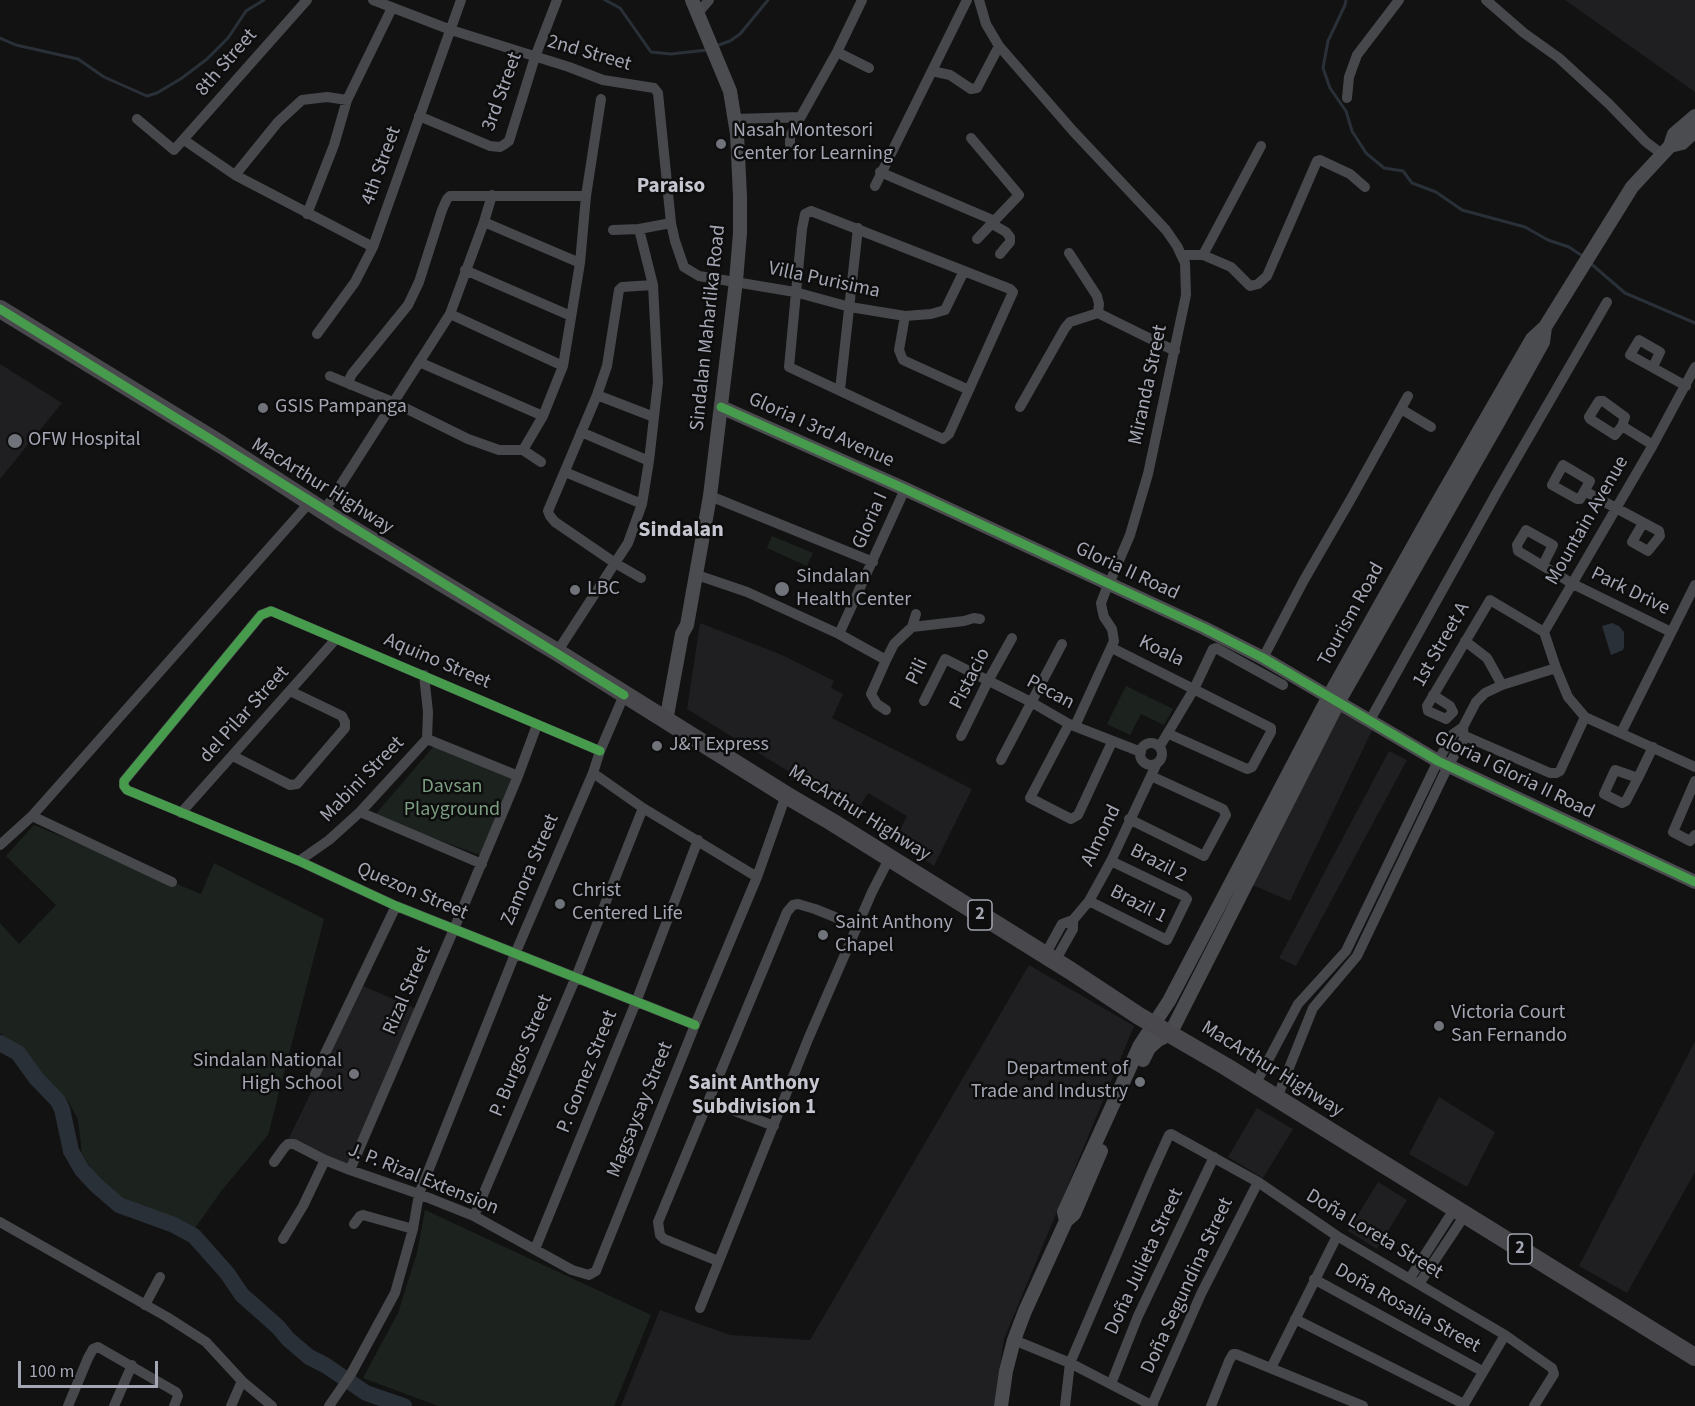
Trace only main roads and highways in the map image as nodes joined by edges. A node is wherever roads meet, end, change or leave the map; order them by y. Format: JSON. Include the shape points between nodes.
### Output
{"nodes":[{"id":1,"x":695,"y":6,"type":"edge"},
{"id":2,"x":1695,"y":116,"type":"edge"},
{"id":3,"x":1695,"y":131,"type":"edge"},
{"id":4,"x":1666,"y":150,"type":"junction"},
{"id":5,"x":0,"y":309,"type":"edge"},
{"id":6,"x":721,"y":407,"type":"junction"},
{"id":7,"x":905,"y":489,"type":"joint"},
{"id":8,"x":1334,"y":699,"type":"junction"},
{"id":9,"x":669,"y":723,"type":"junction"},
{"id":10,"x":1692,"y":881,"type":"edge"},
{"id":11,"x":1154,"y":1025,"type":"junction"},
{"id":12,"x":1170,"y":1034,"type":"junction"},
{"id":13,"x":1066,"y":1221,"type":"junction"},
{"id":14,"x":1695,"y":1357,"type":"edge"},
{"id":15,"x":1001,"y":1406,"type":"edge"}],
"edges":[{"from":1,"to":6,"type":"main road","name":"Sindalan Maharlika Road","via":[[730,91],[740,196],[736,281]]},
{"from":2,"to":4,"type":"main road","name":"Tourism Road","via":[[1674,134]]},
{"from":3,"to":4,"type":"main road","name":"Tourism Road"},
{"from":4,"to":8,"type":"main road","name":"Tourism Road","via":[[1632,187],[1545,327],[1532,339]]},
{"from":5,"to":9,"type":"highway","name":"MacArthur Highway","number":"2"},
{"from":6,"to":7,"type":"main road","name":"Gloria I 3rd Avenue"},
{"from":6,"to":9,"type":"main road","name":"Sindalan Maharlika Road","via":[[687,625],[688,652]]},
{"from":7,"to":8,"type":"main road","name":"Gloria II Road","via":[[1263,658]]},
{"from":8,"to":10,"type":"main road","name":"Gloria I Gloria II Road","via":[[1443,763]]},
{"from":8,"to":11,"type":"main road","name":"Tourism Road"},
{"from":8,"to":12,"type":"main road","name":"Tourism Road"},
{"from":9,"to":11,"type":"highway","name":"MacArthur Highway","number":"2"},
{"from":11,"to":12,"type":"highway","name":"MacArthur Highway","number":"2"},
{"from":11,"to":13,"type":"main road","name":"Tourism Road","via":[[1140,1045],[1064,1212]]},
{"from":12,"to":13,"type":"main road","via":[[1149,1048],[1074,1214]]},
{"from":12,"to":14,"type":"highway","name":"MacArthur Highway","number":"2","via":[[1277,1098],[1455,1219]]},
{"from":13,"to":15,"type":"main road","via":[[1014,1340]]}]}
